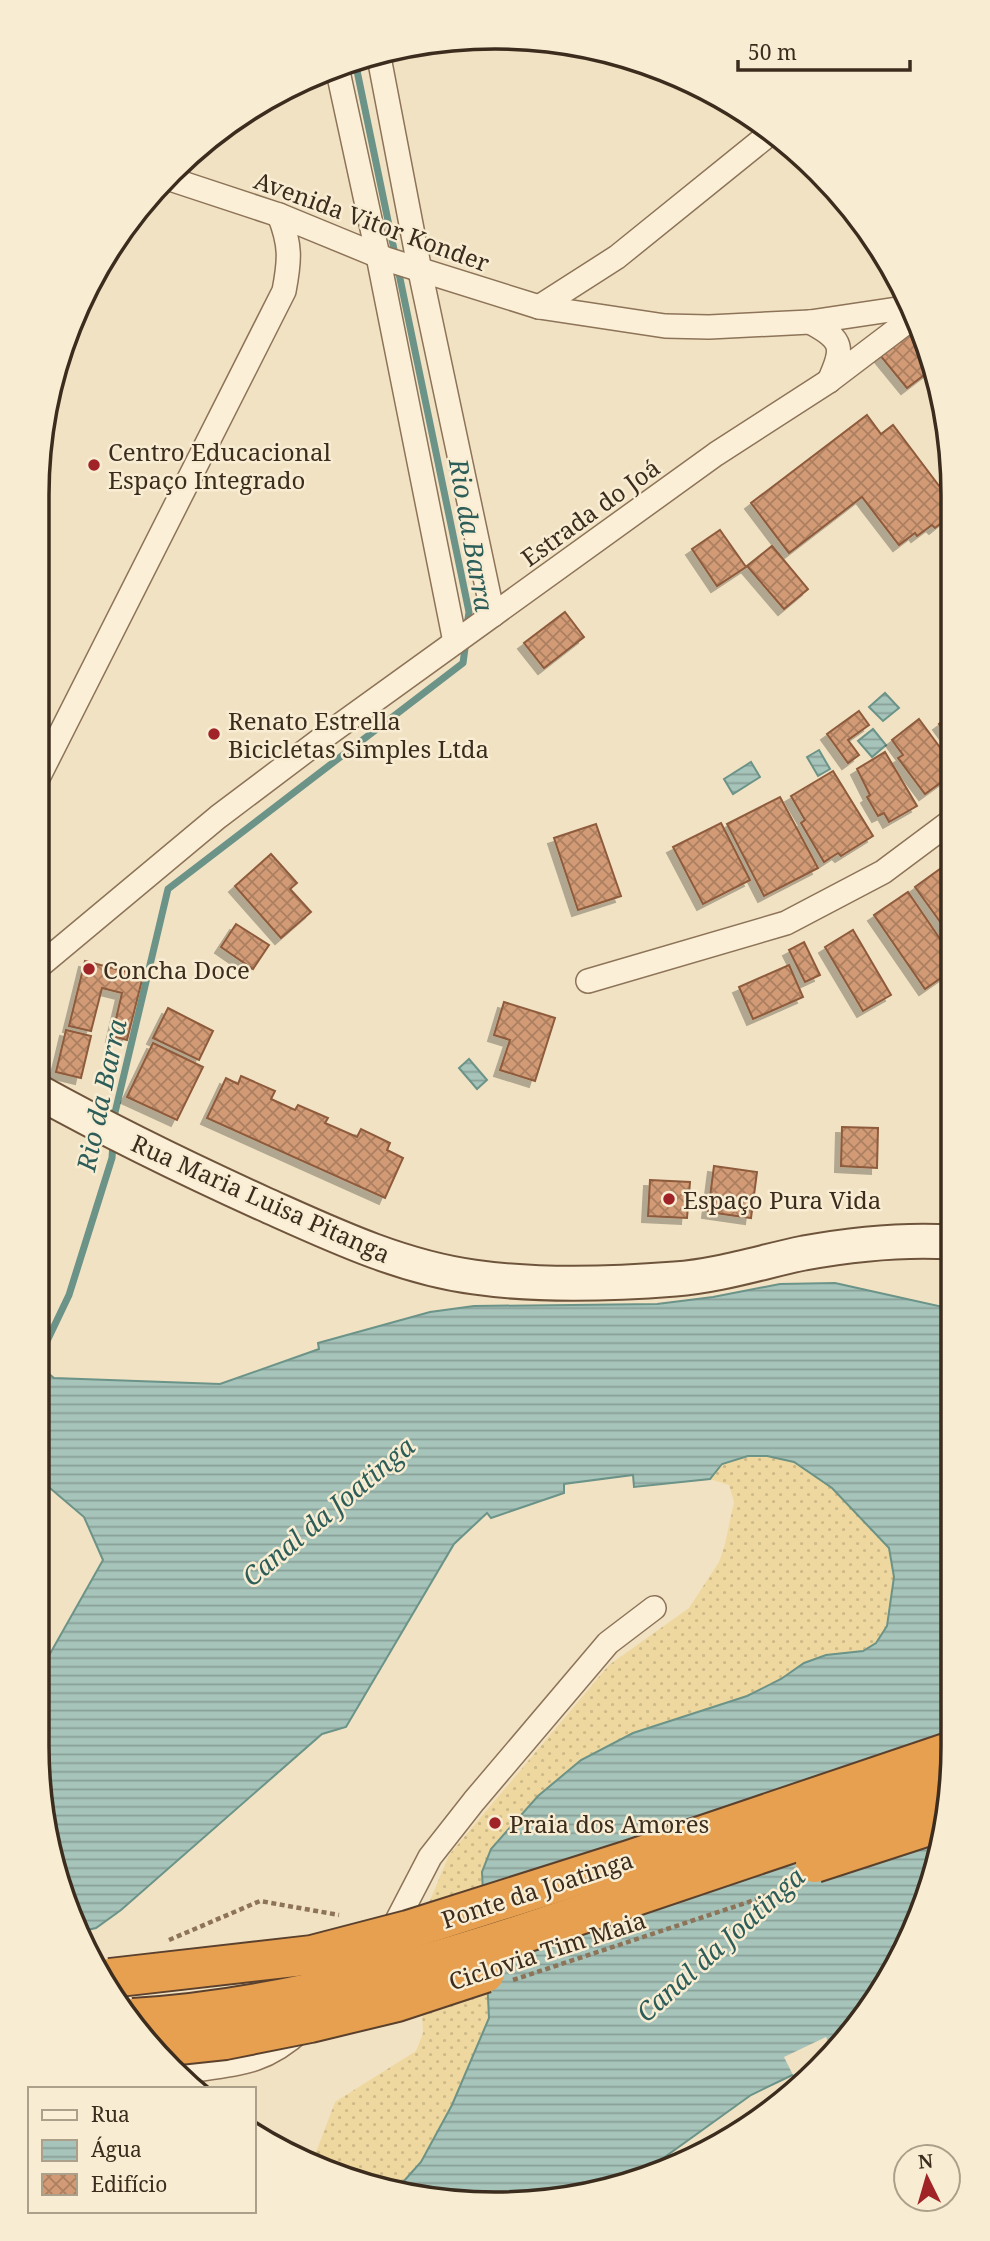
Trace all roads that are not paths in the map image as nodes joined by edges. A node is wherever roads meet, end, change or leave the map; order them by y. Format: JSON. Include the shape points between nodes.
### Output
{"nodes":[{"id":1,"x":380,"y":64,"type":"edge"},
{"id":2,"x":339,"y":77,"type":"edge"},
{"id":3,"x":764,"y":139,"type":"edge"},
{"id":4,"x":178,"y":182,"type":"edge"},
{"id":5,"x":279,"y":215,"type":"junction"},
{"id":6,"x":382,"y":258,"type":"junction"},
{"id":7,"x":416,"y":269,"type":"junction"},
{"id":8,"x":539,"y":307,"type":"junction"},
{"id":9,"x":900,"y":309,"type":"edge"},
{"id":10,"x":906,"y":322,"type":"edge"},
{"id":11,"x":810,"y":323,"type":"junction"},
{"id":12,"x":829,"y":381,"type":"junction"},
{"id":13,"x":490,"y":616,"type":"junction"},
{"id":14,"x":458,"y":640,"type":"junction"},
{"id":15,"x":49,"y":756,"type":"edge"},
{"id":16,"x":941,"y":829,"type":"edge"},
{"id":17,"x":49,"y":958,"type":"edge"},
{"id":18,"x":588,"y":981,"type":"dead end"},
{"id":19,"x":49,"y":1098,"type":"edge"},
{"id":20,"x":941,"y":1242,"type":"edge"},
{"id":21,"x":654,"y":1608,"type":"dead end"},
{"id":22,"x":941,"y":1755,"type":"edge"},
{"id":23,"x":938,"y":1794,"type":"edge"},
{"id":24,"x":933,"y":1824,"type":"edge"},
{"id":25,"x":362,"y":1968,"type":"junction"},
{"id":26,"x":114,"y":1978,"type":"edge"},
{"id":27,"x":141,"y":2017,"type":"edge"},
{"id":28,"x":166,"y":2046,"type":"edge"},
{"id":29,"x":186,"y":2067,"type":"edge"},
{"id":30,"x":189,"y":2070,"type":"edge"}],
"edges":[{"from":1,"to":7,"type":"street"},
{"from":2,"to":6,"type":"street"},
{"from":3,"to":8,"type":"street","via":[[617,257]]},
{"from":4,"to":5,"type":"street","name":"Avenida Vitor Konder"},
{"from":5,"to":6,"type":"street","name":"Avenida Vitor Konder"},
{"from":5,"to":15,"type":"street","via":[[288,236],[290,261],[284,291]]},
{"from":6,"to":7,"type":"street","name":"Avenida Vitor Konder"},
{"from":6,"to":14,"type":"street"},
{"from":7,"to":8,"type":"street","name":"Avenida Vitor Konder"},
{"from":7,"to":13,"type":"street"},
{"from":8,"to":11,"type":"street","name":"Avenida Vitor Konder","via":[[665,326]]},
{"from":9,"to":11,"type":"street","name":"Avenida Vitor Konder"},
{"from":10,"to":12,"type":"street","name":"Estrada do Joá"},
{"from":11,"to":12,"type":"street","via":[[830,332],[840,350]]},
{"from":12,"to":13,"type":"street","name":"Estrada do Joá","via":[[716,454]]},
{"from":13,"to":14,"type":"street","name":"Estrada do Joá"},
{"from":14,"to":17,"type":"street","name":"Estrada do Joá","via":[[218,817]]},
{"from":16,"to":18,"type":"street","via":[[883,872],[786,923]]},
{"from":19,"to":20,"type":"street","name":"Rua Maria Luisa Pitanga","via":[[114,1133],[365,1248],[473,1277],[616,1284],[680,1279],[864,1244]]},
{"from":21,"to":25,"type":"street","via":[[608,1643],[474,1801],[430,1857],[395,1926]]},
{"from":22,"to":26,"type":"highway","name":"Ponte da Joatinga","bridge":true,"via":[[408,1930],[312,1955]]},
{"from":23,"to":27,"type":"highway","name":"Ponte da Joatinga","bridge":true,"via":[[408,1969],[323,1992]]},
{"from":24,"to":28,"type":"highway","bridge":true,"via":[[397,2002],[225,2039]]},
{"from":25,"to":29,"type":"street","via":[[317,1969],[276,1975],[262,1982]]},
{"from":25,"to":30,"type":"street","via":[[285,2046],[264,2057]]}]}
